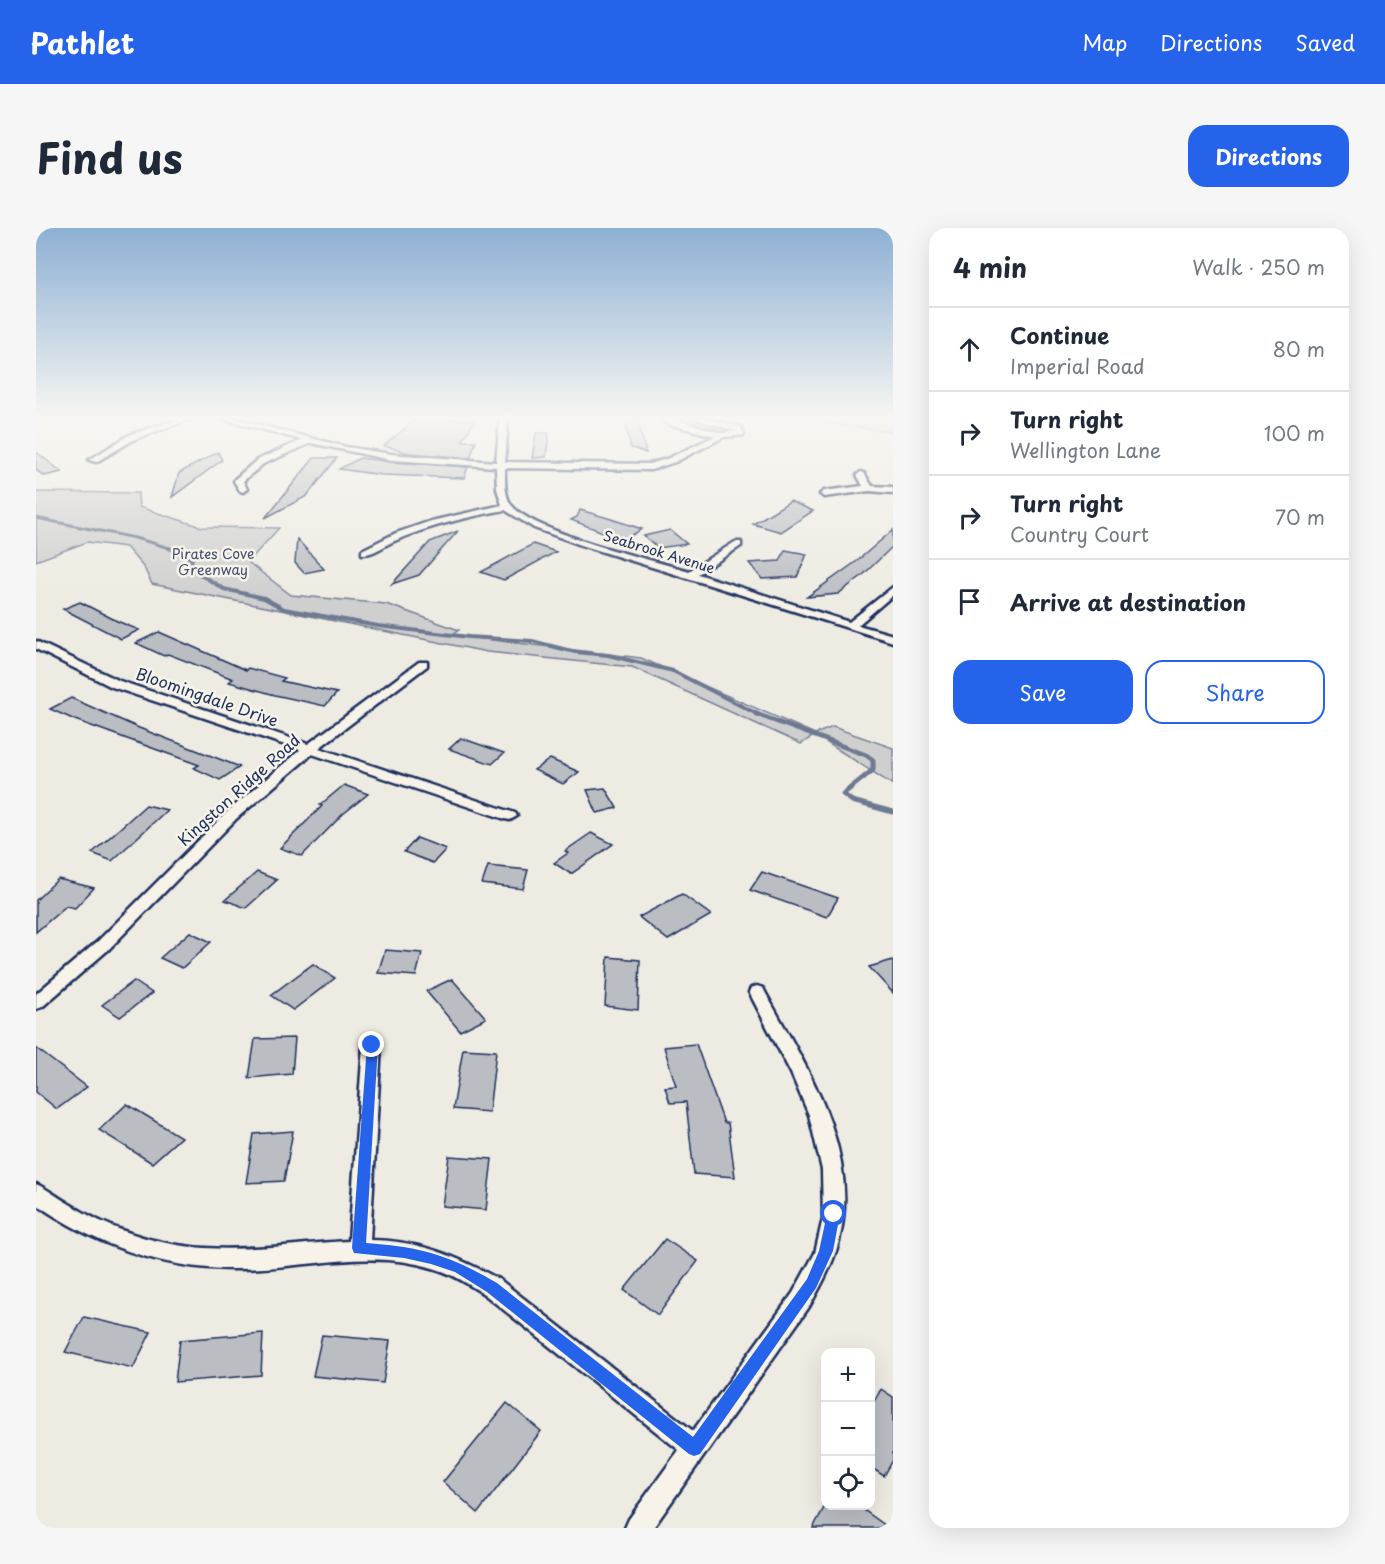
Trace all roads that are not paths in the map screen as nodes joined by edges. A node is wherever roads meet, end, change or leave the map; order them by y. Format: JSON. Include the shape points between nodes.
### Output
{"nodes":[{"id":1,"x":240,"y":479,"type":"edge"},
{"id":2,"x":501,"y":479,"type":"edge"},
{"id":3,"x":863,"y":479,"type":"edge"},
{"id":4,"x":869,"y":488,"type":"junction"},
{"id":5,"x":243,"y":489,"type":"dead end"},
{"id":6,"x":893,"y":490,"type":"edge"},
{"id":7,"x":824,"y":494,"type":"dead end"},
{"id":8,"x":508,"y":507,"type":"junction"},
{"id":9,"x":738,"y":544,"type":"dead end"},
{"id":10,"x":365,"y":552,"type":"dead end"},
{"id":11,"x":690,"y":575,"type":"junction"},
{"id":12,"x":893,"y":590,"type":"edge"},
{"id":13,"x":850,"y":626,"type":"junction"},
{"id":14,"x":893,"y":639,"type":"edge"},
{"id":15,"x":36,"y":644,"type":"edge"},
{"id":16,"x":423,"y":664,"type":"dead end"},
{"id":17,"x":310,"y":749,"type":"junction"},
{"id":18,"x":510,"y":816,"type":"dead end"},
{"id":19,"x":757,"y":992,"type":"dead end"},
{"id":20,"x":36,"y":1003,"type":"edge"},
{"id":21,"x":372,"y":1045,"type":"dead end"},
{"id":22,"x":36,"y":1193,"type":"edge"},
{"id":23,"x":359,"y":1248,"type":"junction"},
{"id":24,"x":694,"y":1448,"type":"junction"},
{"id":25,"x":638,"y":1528,"type":"edge"}],
"edges":[{"from":1,"to":5,"type":"street"},
{"from":2,"to":8,"type":"street"},
{"from":3,"to":4,"type":"street"},
{"from":4,"to":6,"type":"street"},
{"from":4,"to":7,"type":"street"},
{"from":8,"to":10,"type":"street","via":[[432,522]]},
{"from":8,"to":11,"type":"street","name":"Seabrook Avenue","via":[[544,529]]},
{"from":9,"to":11,"type":"street"},
{"from":11,"to":13,"type":"street","name":"Seabrook Avenue"},
{"from":12,"to":13,"type":"street"},
{"from":13,"to":14,"type":"street","name":"Seabrook Avenue"},
{"from":15,"to":17,"type":"street","name":"Bloomingdale Drive","via":[[116,684]]},
{"from":16,"to":17,"type":"street","name":"Kingston Ridge Road"},
{"from":17,"to":18,"type":"street","name":"Bloomingdale Drive"},
{"from":17,"to":20,"type":"street","name":"Kingston Ridge Road","via":[[206,840],[97,952]]},
{"from":19,"to":24,"type":"street","via":[[822,1124],[831,1158],[834,1214],[826,1251],[812,1283]]},
{"from":21,"to":23,"type":"street"},
{"from":22,"to":23,"type":"street","via":[[101,1232],[176,1254],[231,1260]]},
{"from":23,"to":24,"type":"street","via":[[404,1251],[476,1277]]},
{"from":24,"to":25,"type":"street"}]}
